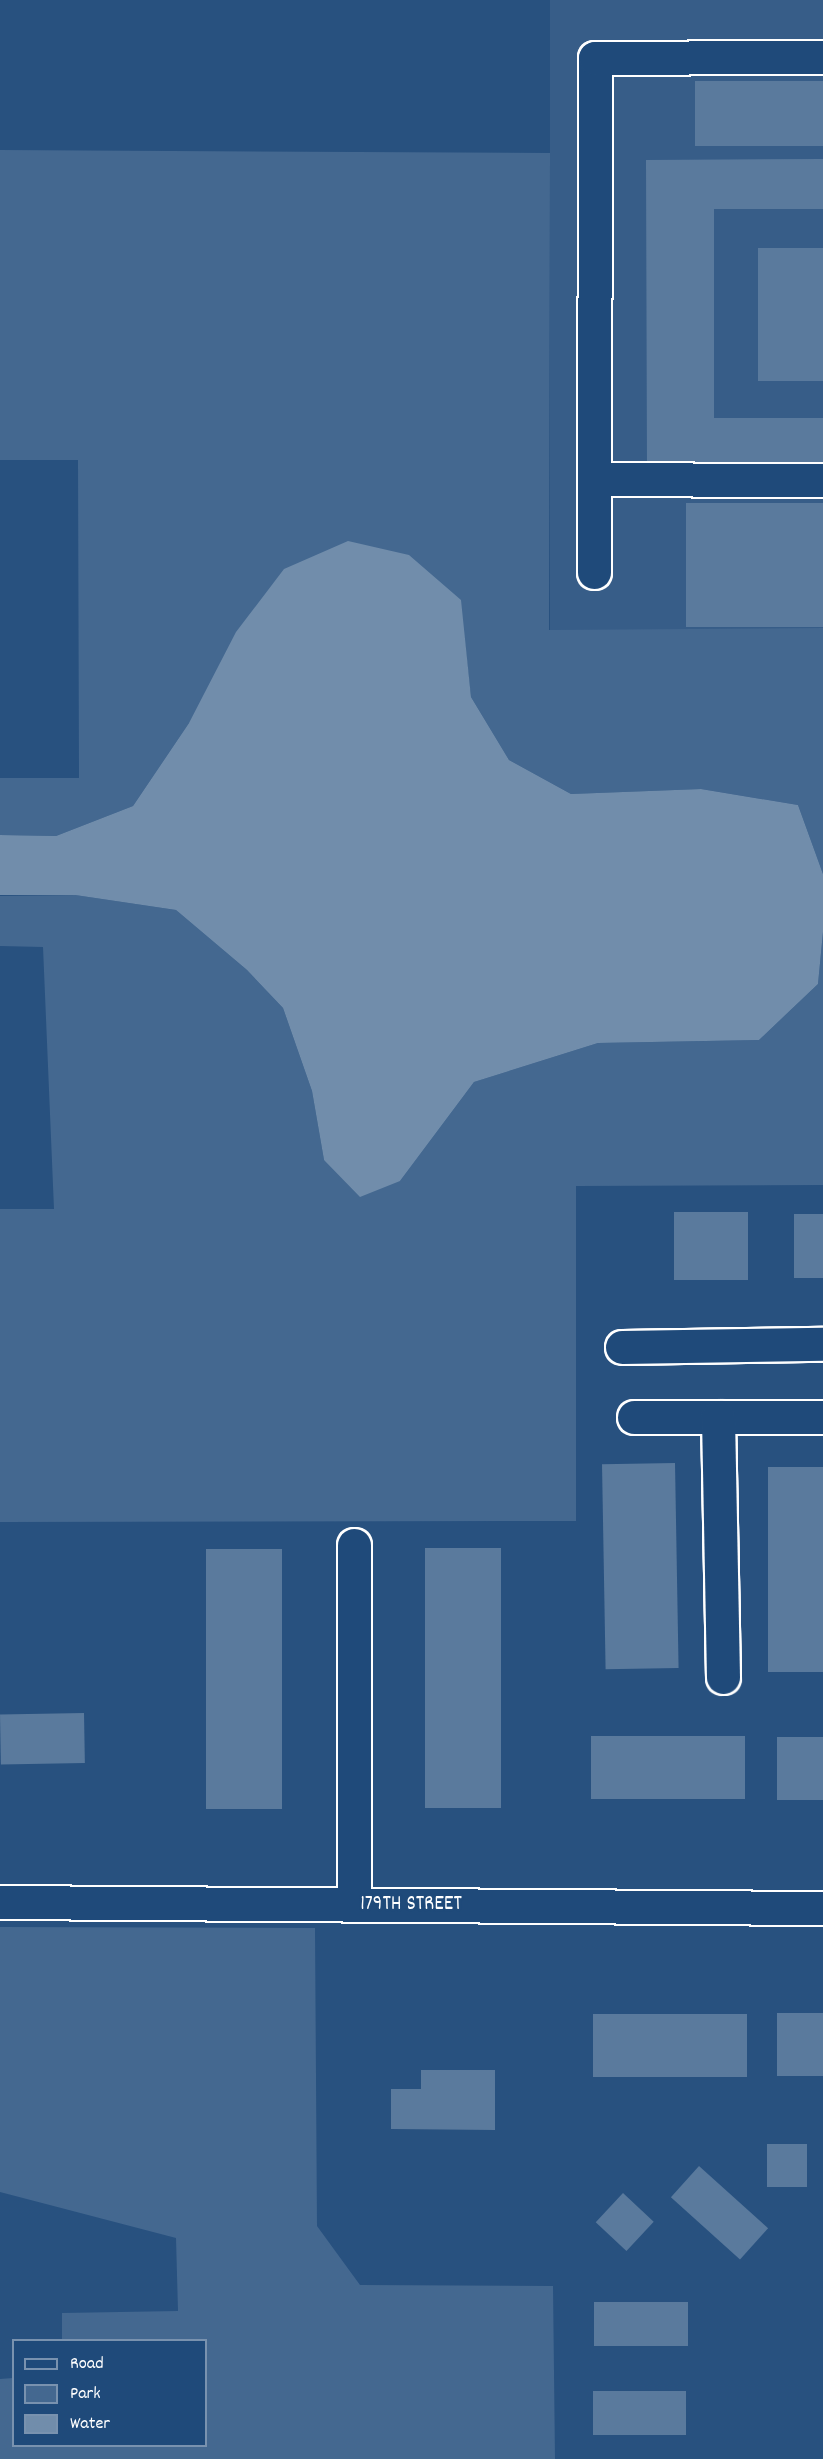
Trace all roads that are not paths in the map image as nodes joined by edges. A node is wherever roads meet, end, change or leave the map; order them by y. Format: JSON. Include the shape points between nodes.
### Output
{"nodes":[{"id":1,"x":823,"y":57,"type":"edge"},
{"id":2,"x":596,"y":479,"type":"junction"},
{"id":3,"x":823,"y":480,"type":"edge"},
{"id":4,"x":594,"y":572,"type":"dead end"},
{"id":5,"x":823,"y":1344,"type":"edge"},
{"id":6,"x":622,"y":1347,"type":"dead end"},
{"id":7,"x":634,"y":1417,"type":"dead end"},
{"id":8,"x":718,"y":1417,"type":"junction"},
{"id":9,"x":823,"y":1417,"type":"edge"},
{"id":10,"x":354,"y":1545,"type":"dead end"},
{"id":11,"x":723,"y":1677,"type":"dead end"},
{"id":12,"x":0,"y":1902,"type":"edge"},
{"id":13,"x":354,"y":1905,"type":"junction"},
{"id":14,"x":823,"y":1908,"type":"edge"}],
"edges":[{"from":1,"to":2,"type":"street","via":[[595,58]]},
{"from":2,"to":3,"type":"street"},
{"from":2,"to":4,"type":"street"},
{"from":5,"to":6,"type":"street"},
{"from":7,"to":8,"type":"street"},
{"from":8,"to":9,"type":"street"},
{"from":8,"to":11,"type":"street"},
{"from":10,"to":13,"type":"street"},
{"from":12,"to":13,"type":"street","name":"179TH STREET"},
{"from":13,"to":14,"type":"street","name":"179TH STREET"}]}
